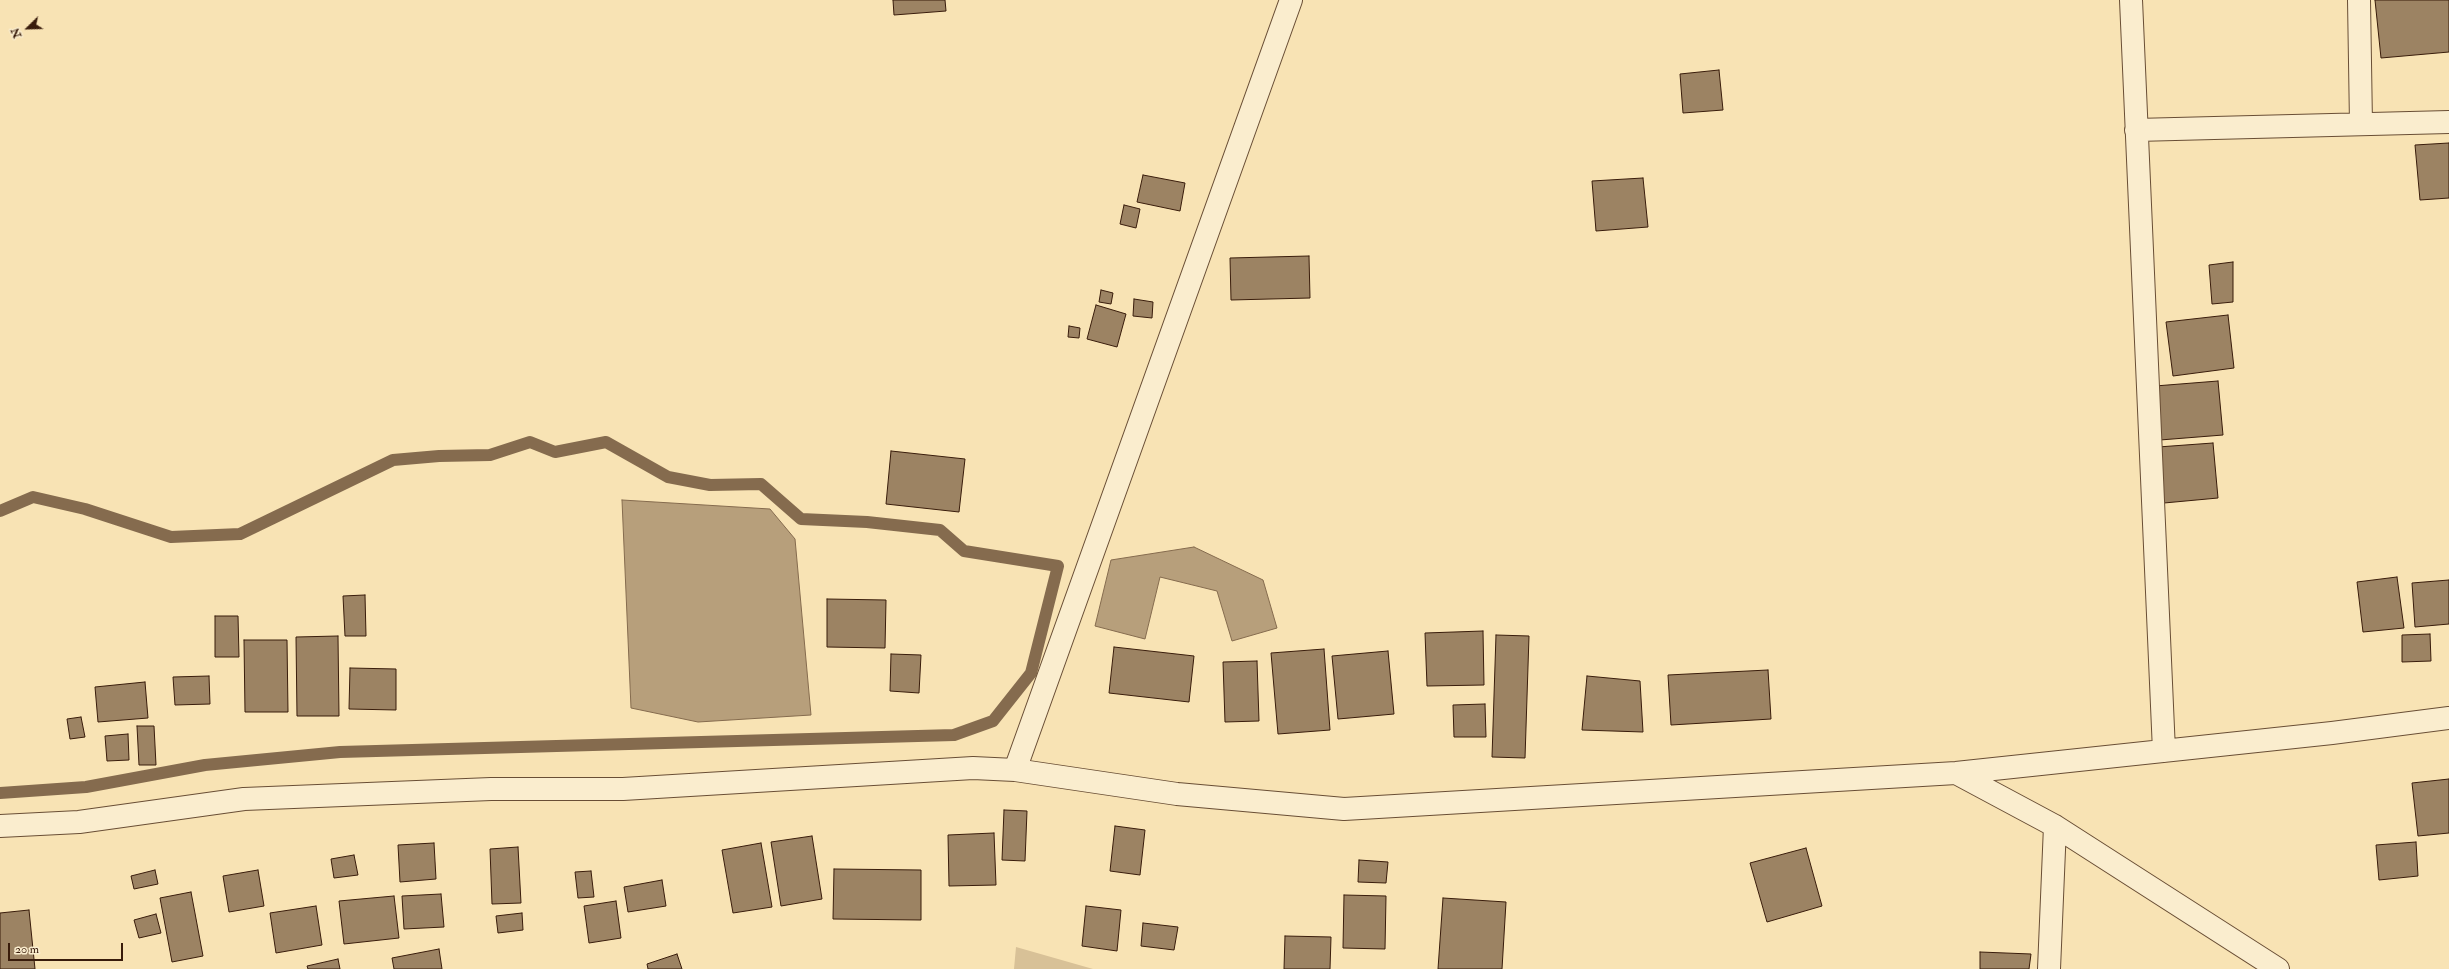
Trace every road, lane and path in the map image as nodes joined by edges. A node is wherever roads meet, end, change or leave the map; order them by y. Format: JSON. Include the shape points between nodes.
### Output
{"nodes":[{"id":1,"x":1291,"y":0,"type":"edge"},
{"id":2,"x":2130,"y":0,"type":"edge"},
{"id":3,"x":2359,"y":0,"type":"edge"},
{"id":4,"x":2449,"y":122,"type":"edge"},
{"id":5,"x":2361,"y":124,"type":"junction"},
{"id":6,"x":2136,"y":130,"type":"junction"},
{"id":7,"x":2449,"y":718,"type":"edge"},
{"id":8,"x":2164,"y":751,"type":"junction"},
{"id":9,"x":1015,"y":770,"type":"junction"},
{"id":10,"x":1956,"y":773,"type":"junction"},
{"id":11,"x":0,"y":826,"type":"edge"},
{"id":12,"x":2055,"y":826,"type":"junction"},
{"id":13,"x":2049,"y":969,"type":"edge"},
{"id":14,"x":2278,"y":969,"type":"edge"}],
"edges":[{"from":1,"to":9,"type":"street"},
{"from":2,"to":6,"type":"street"},
{"from":3,"to":5,"type":"street"},
{"from":4,"to":5,"type":"street"},
{"from":5,"to":6,"type":"street"},
{"from":6,"to":8,"type":"street"},
{"from":7,"to":8,"type":"street"},
{"from":8,"to":10,"type":"street"},
{"from":9,"to":10,"type":"street","via":[[1177,794],[1344,809]]},
{"from":9,"to":11,"type":"street","via":[[973,768],[623,789],[491,789],[244,799],[80,822]]},
{"from":10,"to":12,"type":"street"},
{"from":12,"to":13,"type":"street"},
{"from":12,"to":14,"type":"street"}]}
